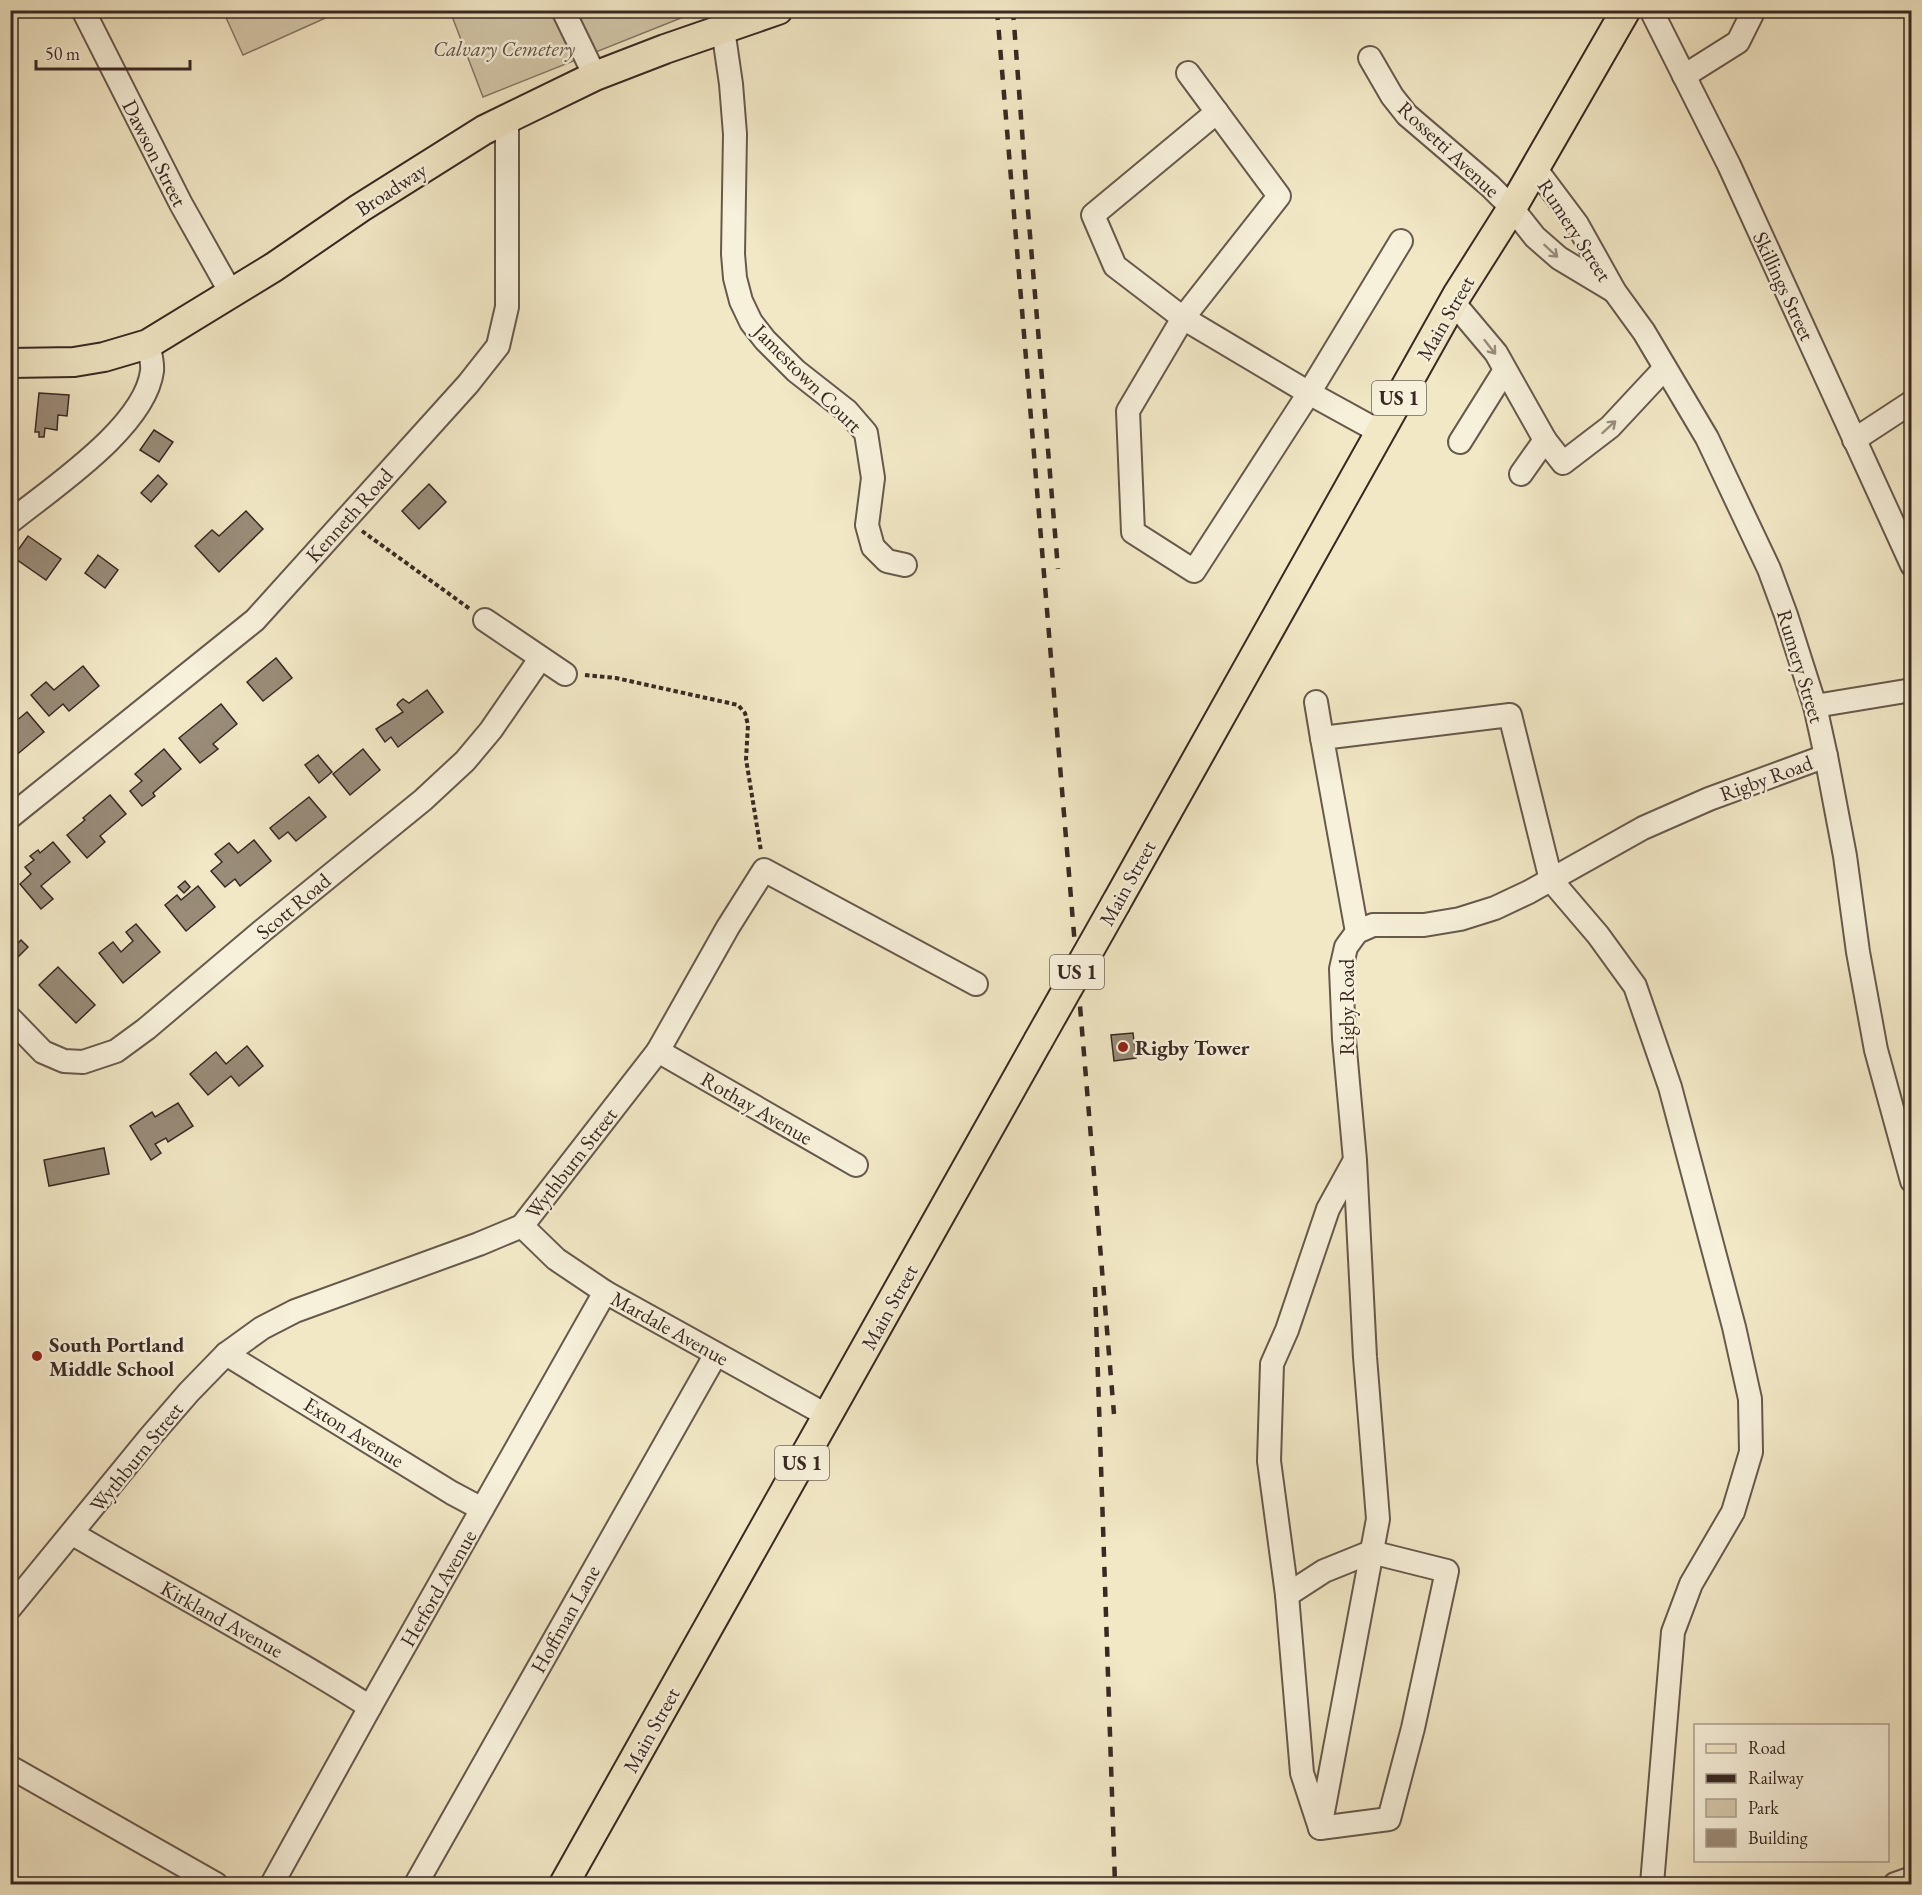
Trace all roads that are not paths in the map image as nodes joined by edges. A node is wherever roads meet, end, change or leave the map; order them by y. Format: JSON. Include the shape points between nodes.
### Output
{"nodes":[{"id":1,"x":83,"y":10,"type":"edge"},
{"id":2,"x":563,"y":10,"type":"edge"},
{"id":3,"x":778,"y":10,"type":"edge"},
{"id":4,"x":1754,"y":10,"type":"edge"},
{"id":5,"x":1630,"y":11,"type":"edge"},
{"id":6,"x":723,"y":29,"type":"junction"},
{"id":7,"x":1370,"y":58,"type":"dead end"},
{"id":8,"x":1188,"y":73,"type":"dead end"},
{"id":9,"x":595,"y":76,"type":"junction"},
{"id":10,"x":1684,"y":76,"type":"junction"},
{"id":11,"x":1217,"y":112,"type":"junction"},
{"id":12,"x":507,"y":117,"type":"junction"},
{"id":13,"x":1535,"y":168,"type":"junction"},
{"id":14,"x":1512,"y":208,"type":"junction"},
{"id":15,"x":1401,"y":241,"type":"dead end"},
{"id":16,"x":1615,"y":292,"type":"junction"},
{"id":17,"x":231,"y":293,"type":"junction"},
{"id":18,"x":1453,"y":302,"type":"junction"},
{"id":19,"x":1183,"y":318,"type":"junction"},
{"id":20,"x":148,"y":344,"type":"junction"},
{"id":21,"x":10,"y":363,"type":"edge"},
{"id":22,"x":1665,"y":368,"type":"junction"},
{"id":23,"x":1505,"y":370,"type":"junction"},
{"id":24,"x":1309,"y":393,"type":"junction"},
{"id":25,"x":1911,"y":402,"type":"edge"},
{"id":26,"x":1380,"y":432,"type":"junction"},
{"id":27,"x":1545,"y":440,"type":"junction"},
{"id":28,"x":1854,"y":440,"type":"junction"},
{"id":29,"x":1460,"y":442,"type":"dead end"},
{"id":30,"x":1521,"y":474,"type":"dead end"},
{"id":31,"x":10,"y":522,"type":"edge"},
{"id":32,"x":905,"y":565,"type":"dead end"},
{"id":33,"x":1911,"y":565,"type":"edge"},
{"id":34,"x":485,"y":620,"type":"road end"},
{"id":35,"x":540,"y":659,"type":"junction"},
{"id":36,"x":565,"y":674,"type":"road end"},
{"id":37,"x":1911,"y":690,"type":"edge"},
{"id":38,"x":1316,"y":702,"type":"dead end"},
{"id":39,"x":1815,"y":706,"type":"junction"},
{"id":40,"x":1322,"y":738,"type":"junction"},
{"id":41,"x":1826,"y":756,"type":"junction"},
{"id":42,"x":10,"y":817,"type":"edge"},
{"id":43,"x":1551,"y":880,"type":"junction"},
{"id":44,"x":1357,"y":932,"type":"junction"},
{"id":45,"x":976,"y":984,"type":"dead end"},
{"id":46,"x":10,"y":1018,"type":"edge"},
{"id":47,"x":658,"y":1051,"type":"junction"},
{"id":48,"x":1354,"y":1160,"type":"junction"},
{"id":49,"x":856,"y":1165,"type":"dead end"},
{"id":50,"x":1911,"y":1181,"type":"edge"},
{"id":51,"x":522,"y":1226,"type":"junction"},
{"id":52,"x":605,"y":1292,"type":"junction"},
{"id":53,"x":226,"y":1354,"type":"junction"},
{"id":54,"x":716,"y":1354,"type":"junction"},
{"id":55,"x":828,"y":1416,"type":"junction"},
{"id":56,"x":482,"y":1509,"type":"junction"},
{"id":57,"x":73,"y":1534,"type":"junction"},
{"id":58,"x":1371,"y":1552,"type":"junction"},
{"id":59,"x":1287,"y":1594,"type":"junction"},
{"id":60,"x":10,"y":1608,"type":"edge"},
{"id":61,"x":370,"y":1707,"type":"junction"},
{"id":62,"x":10,"y":1767,"type":"edge"},
{"id":63,"x":1320,"y":1828,"type":"junction"},
{"id":64,"x":1911,"y":1878,"type":"edge"},
{"id":65,"x":216,"y":1884,"type":"edge"},
{"id":66,"x":272,"y":1884,"type":"edge"},
{"id":67,"x":416,"y":1884,"type":"edge"},
{"id":68,"x":564,"y":1884,"type":"edge"},
{"id":69,"x":1652,"y":1884,"type":"edge"},
{"id":70,"x":1895,"y":1884,"type":"edge"}],
"edges":[{"from":1,"to":17,"type":"street","name":"Dawson Street","via":[[181,204]]},
{"from":2,"to":9,"type":"street"},
{"from":3,"to":6,"type":"main road","name":"Broadway"},
{"from":4,"to":10,"type":"street","via":[[1738,42]]},
{"from":5,"to":10,"type":"street","name":"Skillings Street"},
{"from":5,"to":13,"type":"main road","name":"Main Street","number":"US 1"},
{"from":6,"to":9,"type":"main road","name":"Broadway"},
{"from":6,"to":32,"type":"street","name":"Jamestown Court","via":[[735,134],[733,254],[741,301],[765,340],[796,371],[848,411],[866,434],[873,478],[867,525],[873,547],[887,561]]},
{"from":7,"to":14,"type":"street","name":"Rossetti Avenue","via":[[1407,115]]},
{"from":8,"to":11,"type":"street"},
{"from":9,"to":12,"type":"main road","name":"Broadway"},
{"from":10,"to":28,"type":"street","name":"Skillings Street","via":[[1729,165]]},
{"from":11,"to":19,"type":"street","via":[[1279,196]]},
{"from":11,"to":19,"type":"street","via":[[1093,214],[1115,266]]},
{"from":12,"to":17,"type":"main road","name":"Broadway"},
{"from":12,"to":42,"type":"street","name":"Kenneth Road","via":[[507,307],[498,346],[255,620]]},
{"from":13,"to":14,"type":"main road","name":"Main Street","number":"US 1"},
{"from":13,"to":16,"type":"street","name":"Rumery Street","via":[[1577,225]]},
{"from":14,"to":16,"type":"street","name":"Rumery Street","one_way":true,"via":[[1535,237],[1559,258]]},
{"from":14,"to":18,"type":"main road","name":"Main Street","number":"US 1"},
{"from":15,"to":24,"type":"street"},
{"from":16,"to":22,"type":"street","name":"Rumery Street"},
{"from":17,"to":20,"type":"main road","name":"Broadway"},
{"from":18,"to":23,"type":"street","one_way":true,"via":[[1496,353]]},
{"from":18,"to":26,"type":"main road","name":"Main Street","number":"US 1"},
{"from":19,"to":24,"type":"street"},
{"from":19,"to":24,"type":"street","via":[[1128,411],[1133,532],[1194,572]]},
{"from":20,"to":21,"type":"main road","name":"Broadway","via":[[75,362]]},
{"from":20,"to":31,"type":"street","via":[[153,369],[130,418],[107,443]]},
{"from":27,"to":22,"type":"street","one_way":true,"via":[[1563,463],[1610,428]]},
{"from":22,"to":39,"type":"street","name":"Rumery Street","via":[[1707,438],[1769,569]]},
{"from":23,"to":27,"type":"street"},
{"from":23,"to":29,"type":"street"},
{"from":24,"to":26,"type":"street"},
{"from":25,"to":28,"type":"street"},
{"from":26,"to":55,"type":"main road","name":"Main Street","number":"US 1","bridge":true},
{"from":27,"to":30,"type":"street"},
{"from":28,"to":33,"type":"street","name":"Skillings Street"},
{"from":34,"to":35,"type":"street"},
{"from":35,"to":36,"type":"street"},
{"from":35,"to":46,"type":"street","name":"Scott Road","via":[[491,730],[432,792],[116,1051],[83,1062],[64,1061],[43,1052]]},
{"from":37,"to":39,"type":"street"},
{"from":38,"to":40,"type":"street"},
{"from":39,"to":41,"type":"street","name":"Rumery Street"},
{"from":40,"to":43,"type":"street","via":[[1510,715]]},
{"from":40,"to":44,"type":"street"},
{"from":41,"to":43,"type":"street","name":"Rigby Road","via":[[1643,828]]},
{"from":41,"to":50,"type":"street","name":"Rumery Street","via":[[1876,1050]]},
{"from":43,"to":44,"type":"street","name":"Rigby Road","via":[[1495,908],[1460,919],[1424,925],[1373,925]]},
{"from":43,"to":69,"type":"street","via":[[1598,934],[1635,986],[1670,1087],[1734,1327],[1749,1399],[1750,1452],[1733,1512],[1691,1584],[1672,1632]]},
{"from":44,"to":48,"type":"street","name":"Rigby Road","via":[[1346,947],[1341,969]]},
{"from":45,"to":47,"type":"street","name":"Wythburn Street","via":[[764,870]]},
{"from":47,"to":49,"type":"street","name":"Rothay Avenue"},
{"from":47,"to":51,"type":"street","name":"Wythburn Street"},
{"from":48,"to":58,"type":"street","name":"Rigby Road","via":[[1378,1519]]},
{"from":48,"to":59,"type":"street","via":[[1328,1209],[1272,1364],[1269,1461]]},
{"from":51,"to":52,"type":"street","name":"Mardale Avenue","via":[[556,1259]]},
{"from":51,"to":53,"type":"street","name":"Wythburn Street","via":[[295,1311],[262,1328]]},
{"from":52,"to":54,"type":"street","name":"Mardale Avenue"},
{"from":52,"to":56,"type":"street","name":"Herford Avenue"},
{"from":53,"to":56,"type":"street","name":"Exton Avenue"},
{"from":53,"to":57,"type":"street","name":"Wythburn Street","via":[[150,1437]]},
{"from":54,"to":55,"type":"street","name":"Mardale Avenue"},
{"from":54,"to":67,"type":"street","name":"Hoffman Lane"},
{"from":55,"to":68,"type":"main road","name":"Main Street","number":"US 1"},
{"from":56,"to":61,"type":"street","name":"Herford Avenue"},
{"from":57,"to":60,"type":"street","name":"Wythburn Street"},
{"from":57,"to":61,"type":"street","name":"Kirkland Avenue"},
{"from":58,"to":59,"type":"street","via":[[1324,1571]]},
{"from":58,"to":63,"type":"street","name":"Rigby Road"},
{"from":58,"to":63,"type":"street","via":[[1447,1571],[1389,1819]]},
{"from":59,"to":63,"type":"street","via":[[1302,1773]]},
{"from":61,"to":66,"type":"street","name":"Herford Avenue"},
{"from":62,"to":65,"type":"street"},
{"from":64,"to":70,"type":"street"}]}
